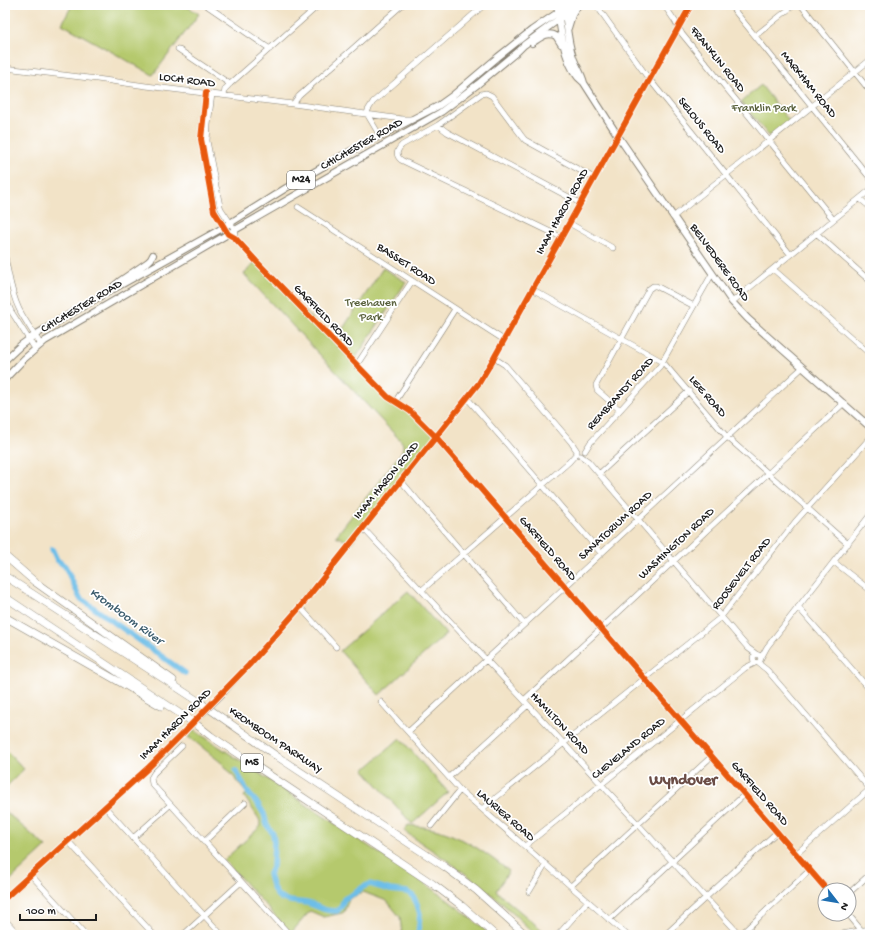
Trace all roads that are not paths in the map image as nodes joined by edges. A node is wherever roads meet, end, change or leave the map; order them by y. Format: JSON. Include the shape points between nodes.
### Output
{"nodes":[{"id":1,"x":300,"y":5,"type":"edge"},
{"id":2,"x":319,"y":5,"type":"edge"},
{"id":3,"x":402,"y":5,"type":"edge"},
{"id":4,"x":484,"y":5,"type":"edge"},
{"id":5,"x":557,"y":5,"type":"edge"},
{"id":6,"x":579,"y":5,"type":"edge"},
{"id":7,"x":664,"y":5,"type":"edge"},
{"id":8,"x":691,"y":5,"type":"edge"},
{"id":9,"x":730,"y":5,"type":"edge"},
{"id":10,"x":794,"y":5,"type":"edge"},
{"id":11,"x":801,"y":5,"type":"edge"},
{"id":12,"x":207,"y":6,"type":"edge"},
{"id":13,"x":566,"y":8,"type":"edge"},
{"id":14,"x":599,"y":9,"type":"dead end"},
{"id":15,"x":311,"y":12,"type":"junction"},
{"id":16,"x":559,"y":16,"type":"junction"},
{"id":17,"x":678,"y":27,"type":"junction"},
{"id":18,"x":567,"y":29,"type":"junction"},
{"id":19,"x":755,"y":36,"type":"junction"},
{"id":20,"x":178,"y":49,"type":"dead end"},
{"id":21,"x":270,"y":49,"type":"junction"},
{"id":22,"x":518,"y":51,"type":"junction"},
{"id":23,"x":565,"y":51,"type":"junction"},
{"id":24,"x":870,"y":60,"type":"edge"},
{"id":25,"x":5,"y":68,"type":"edge"},
{"id":26,"x":855,"y":72,"type":"junction"},
{"id":27,"x":649,"y":79,"type":"junction"},
{"id":28,"x":584,"y":83,"type":"junction"},
{"id":29,"x":230,"y":84,"type":"junction"},
{"id":30,"x":870,"y":91,"type":"edge"},
{"id":31,"x":206,"y":93,"type":"junction"},
{"id":32,"x":212,"y":94,"type":"junction"},
{"id":33,"x":224,"y":95,"type":"junction"},
{"id":34,"x":294,"y":104,"type":"junction"},
{"id":35,"x":812,"y":106,"type":"junction"},
{"id":36,"x":367,"y":114,"type":"junction"},
{"id":37,"x":414,"y":119,"type":"junction"},
{"id":38,"x":438,"y":125,"type":"junction"},
{"id":39,"x":380,"y":136,"type":"junction"},
{"id":40,"x":618,"y":136,"type":"junction"},
{"id":41,"x":770,"y":140,"type":"junction"},
{"id":42,"x":727,"y":175,"type":"junction"},
{"id":43,"x":594,"y":178,"type":"junction"},
{"id":44,"x":870,"y":178,"type":"edge"},
{"id":45,"x":870,"y":190,"type":"edge"},
{"id":46,"x":860,"y":199,"type":"junction"},
{"id":47,"x":580,"y":202,"type":"junction"},
{"id":48,"x":298,"y":207,"type":"dead end"},
{"id":49,"x":870,"y":207,"type":"edge"},
{"id":50,"x":673,"y":217,"type":"junction"},
{"id":51,"x":833,"y":219,"type":"junction"},
{"id":52,"x":230,"y":223,"type":"junction"},
{"id":53,"x":569,"y":223,"type":"junction"},
{"id":54,"x":223,"y":227,"type":"junction"},
{"id":55,"x":235,"y":230,"type":"junction"},
{"id":56,"x":816,"y":233,"type":"junction"},
{"id":57,"x":228,"y":234,"type":"junction"},
{"id":58,"x":561,"y":237,"type":"junction"},
{"id":59,"x":235,"y":238,"type":"junction"},
{"id":60,"x":614,"y":248,"type":"dead end"},
{"id":61,"x":790,"y":254,"type":"junction"},
{"id":62,"x":153,"y":255,"type":"dead end"},
{"id":63,"x":5,"y":257,"type":"edge"},
{"id":64,"x":773,"y":269,"type":"junction"},
{"id":65,"x":712,"y":274,"type":"junction"},
{"id":66,"x":412,"y":281,"type":"junction"},
{"id":67,"x":870,"y":281,"type":"edge"},
{"id":68,"x":532,"y":289,"type":"junction"},
{"id":69,"x":112,"y":290,"type":"junction"},
{"id":70,"x":5,"y":297,"type":"edge"},
{"id":71,"x":732,"y":302,"type":"junction"},
{"id":72,"x":694,"y":306,"type":"junction"},
{"id":73,"x":455,"y":309,"type":"junction"},
{"id":74,"x":35,"y":335,"type":"junction"},
{"id":75,"x":621,"y":339,"type":"junction"},
{"id":76,"x":28,"y":340,"type":"junction"},
{"id":77,"x":504,"y":340,"type":"junction"},
{"id":78,"x":41,"y":344,"type":"junction"},
{"id":79,"x":34,"y":349,"type":"junction"},
{"id":80,"x":870,"y":354,"type":"edge"},
{"id":81,"x":494,"y":358,"type":"junction"},
{"id":82,"x":5,"y":360,"type":"edge"},
{"id":83,"x":663,"y":362,"type":"junction"},
{"id":84,"x":356,"y":366,"type":"junction"},
{"id":85,"x":802,"y":367,"type":"junction"},
{"id":86,"x":5,"y":379,"type":"edge"},
{"id":87,"x":688,"y":391,"type":"junction"},
{"id":88,"x":467,"y":398,"type":"junction"},
{"id":89,"x":395,"y":402,"type":"junction"},
{"id":90,"x":844,"y":403,"type":"junction"},
{"id":91,"x":620,"y":410,"type":"junction"},
{"id":92,"x":870,"y":416,"type":"edge"},
{"id":93,"x":865,"y":422,"type":"junction"},
{"id":94,"x":870,"y":427,"type":"edge"},
{"id":95,"x":727,"y":436,"type":"junction"},
{"id":96,"x":436,"y":437,"type":"junction"},
{"id":97,"x":870,"y":438,"type":"edge"},
{"id":98,"x":581,"y":452,"type":"junction"},
{"id":99,"x":768,"y":473,"type":"junction"},
{"id":100,"x":599,"y":474,"type":"junction"},
{"id":101,"x":400,"y":481,"type":"junction"},
{"id":102,"x":543,"y":485,"type":"junction"},
{"id":103,"x":808,"y":508,"type":"junction"},
{"id":104,"x":870,"y":515,"type":"edge"},
{"id":105,"x":506,"y":518,"type":"junction"},
{"id":106,"x":638,"y":519,"type":"junction"},
{"id":107,"x":363,"y":528,"type":"junction"},
{"id":108,"x":848,"y":544,"type":"junction"},
{"id":109,"x":601,"y":553,"type":"junction"},
{"id":110,"x":463,"y":554,"type":"junction"},
{"id":111,"x":5,"y":556,"type":"edge"},
{"id":112,"x":673,"y":561,"type":"junction"},
{"id":113,"x":834,"y":562,"type":"junction"},
{"id":114,"x":5,"y":576,"type":"edge"},
{"id":115,"x":565,"y":587,"type":"junction"},
{"id":116,"x":422,"y":590,"type":"junction"},
{"id":117,"x":870,"y":590,"type":"edge"},
{"id":118,"x":5,"y":597,"type":"edge"},
{"id":119,"x":300,"y":607,"type":"junction"},
{"id":120,"x":798,"y":607,"type":"junction"},
{"id":121,"x":5,"y":617,"type":"edge"},
{"id":122,"x":721,"y":617,"type":"junction"},
{"id":123,"x":524,"y":624,"type":"junction"},
{"id":124,"x":601,"y":628,"type":"junction"},
{"id":125,"x":336,"y":647,"type":"dead end"},
{"id":126,"x":757,"y":658,"type":"junction"},
{"id":127,"x":486,"y":660,"type":"junction"},
{"id":128,"x":645,"y":679,"type":"junction"},
{"id":129,"x":870,"y":690,"type":"edge"},
{"id":130,"x":198,"y":702,"type":"junction"},
{"id":131,"x":381,"y":702,"type":"dead end"},
{"id":132,"x":526,"y":703,"type":"junction"},
{"id":133,"x":680,"y":720,"type":"junction"},
{"id":134,"x":408,"y":732,"type":"junction"},
{"id":135,"x":211,"y":736,"type":"junction"},
{"id":136,"x":564,"y":744,"type":"junction"},
{"id":137,"x":182,"y":746,"type":"dead end"},
{"id":138,"x":712,"y":756,"type":"junction"},
{"id":139,"x":449,"y":777,"type":"junction"},
{"id":140,"x":601,"y":784,"type":"junction"},
{"id":141,"x":870,"y":789,"type":"edge"},
{"id":142,"x":460,"y":790,"type":"junction"},
{"id":143,"x":745,"y":794,"type":"junction"},
{"id":144,"x":245,"y":803,"type":"dead end"},
{"id":145,"x":170,"y":805,"type":"junction"},
{"id":146,"x":105,"y":807,"type":"junction"},
{"id":147,"x":482,"y":809,"type":"junction"},
{"id":148,"x":638,"y":824,"type":"junction"},
{"id":149,"x":431,"y":826,"type":"dead end"},
{"id":150,"x":777,"y":832,"type":"junction"},
{"id":151,"x":133,"y":838,"type":"junction"},
{"id":152,"x":68,"y":841,"type":"junction"},
{"id":153,"x":204,"y":842,"type":"junction"},
{"id":154,"x":525,"y":846,"type":"junction"},
{"id":155,"x":796,"y":854,"type":"junction"},
{"id":156,"x":672,"y":861,"type":"junction"},
{"id":157,"x":546,"y":864,"type":"junction"},
{"id":158,"x":810,"y":870,"type":"junction"},
{"id":159,"x":870,"y":874,"type":"edge"},
{"id":160,"x":31,"y":875,"type":"junction"},
{"id":161,"x":241,"y":882,"type":"junction"},
{"id":162,"x":820,"y":882,"type":"edge"},
{"id":163,"x":571,"y":886,"type":"junction"},
{"id":164,"x":857,"y":886,"type":"edge"},
{"id":165,"x":529,"y":892,"type":"dead end"},
{"id":166,"x":706,"y":897,"type":"junction"},
{"id":167,"x":5,"y":898,"type":"edge"},
{"id":168,"x":588,"y":901,"type":"junction"},
{"id":169,"x":204,"y":916,"type":"junction"},
{"id":170,"x":5,"y":920,"type":"edge"},
{"id":171,"x":609,"y":920,"type":"junction"},
{"id":172,"x":855,"y":922,"type":"edge"},
{"id":173,"x":870,"y":930,"type":"edge"},
{"id":174,"x":862,"y":931,"type":"junction"},
{"id":175,"x":624,"y":934,"type":"edge"},
{"id":176,"x":19,"y":935,"type":"edge"},
{"id":177,"x":86,"y":935,"type":"edge"},
{"id":178,"x":154,"y":935,"type":"edge"},
{"id":179,"x":183,"y":935,"type":"edge"},
{"id":180,"x":222,"y":935,"type":"edge"},
{"id":181,"x":290,"y":935,"type":"edge"},
{"id":182,"x":496,"y":935,"type":"edge"},
{"id":183,"x":526,"y":935,"type":"edge"},
{"id":184,"x":558,"y":935,"type":"edge"},
{"id":185,"x":665,"y":935,"type":"edge"},
{"id":186,"x":740,"y":935,"type":"edge"},
{"id":187,"x":836,"y":935,"type":"edge"}],
"edges":[{"from":1,"to":15,"type":"street"},
{"from":2,"to":15,"type":"street"},
{"from":3,"to":34,"type":"street","via":[[299,96]]},
{"from":4,"to":36,"type":"street","via":[[373,102]]},
{"from":5,"to":16,"type":"main road","name":"BELVEDERE ROAD"},
{"from":6,"to":13,"type":"main road","name":"CHICHESTER ROAD","number":"M24"},
{"from":6,"to":18,"type":"main road"},
{"from":7,"to":17,"type":"street","name":"FRANKLIN ROAD"},
{"from":8,"to":17,"type":"street","name":"IMAM HARON ROAD"},
{"from":9,"to":19,"type":"street","name":"MARKHAM ROAD"},
{"from":10,"to":19,"type":"street"},
{"from":11,"to":26,"type":"street"},
{"from":12,"to":21,"type":"street"},
{"from":13,"to":16,"type":"main road","name":"CHICHESTER ROAD","number":"M24"},
{"from":13,"to":18,"type":"main road","name":"BELVEDERE ROAD"},
{"from":14,"to":27,"type":"street","name":"SELOUS ROAD"},
{"from":15,"to":21,"type":"street"},
{"from":16,"to":22,"type":"main road","name":"CHICHESTER ROAD","number":"M24"},
{"from":16,"to":23,"type":"main road","name":"BELVEDERE ROAD"},
{"from":16,"to":37,"type":"main road","name":"CHICHESTER ROAD","number":"M24","via":[[526,34],[444,102]]},
{"from":17,"to":27,"type":"street","name":"IMAM HARON ROAD"},
{"from":17,"to":41,"type":"street","name":"FRANKLIN ROAD"},
{"from":18,"to":28,"type":"main road","name":"BELVEDERE ROAD","via":[[571,52]]},
{"from":19,"to":35,"type":"street","name":"MARKHAM ROAD"},
{"from":20,"to":29,"type":"street"},
{"from":21,"to":29,"type":"street"},
{"from":22,"to":23,"type":"main road","via":[[544,36],[554,34],[559,38]]},
{"from":22,"to":55,"type":"main road","name":"CHICHESTER ROAD","number":"M24","via":[[441,112]]},
{"from":23,"to":28,"type":"main road","name":"BELVEDERE ROAD","via":[[574,73]]},
{"from":24,"to":26,"type":"street"},
{"from":25,"to":31,"type":"street","name":"LOCH ROAD"},
{"from":26,"to":30,"type":"street"},
{"from":26,"to":35,"type":"street"},
{"from":27,"to":40,"type":"street","name":"IMAM HARON ROAD"},
{"from":27,"to":42,"type":"street","name":"SELOUS ROAD"},
{"from":28,"to":40,"type":"main road","name":"BELVEDERE ROAD"},
{"from":29,"to":33,"type":"street"},
{"from":31,"to":32,"type":"street","name":"LOCH ROAD"},
{"from":31,"to":54,"type":"street","name":"GARFIELD ROAD","via":[[202,145],[214,211]]},
{"from":32,"to":33,"type":"street","name":"LOCH ROAD"},
{"from":32,"to":52,"type":"street","via":[[208,148],[219,203]]},
{"from":33,"to":34,"type":"street","name":"LOCH ROAD"},
{"from":34,"to":36,"type":"street","name":"LOCH ROAD"},
{"from":35,"to":41,"type":"street"},
{"from":35,"to":44,"type":"street","name":"MARKHAM ROAD"},
{"from":36,"to":37,"type":"street","name":"LOCH ROAD"},
{"from":36,"to":39,"type":"street"},
{"from":37,"to":39,"type":"main road","name":"CHICHESTER ROAD","number":"M24"},
{"from":38,"to":43,"type":"street","via":[[481,94],[488,93],[525,140]]},
{"from":38,"to":47,"type":"street"},
{"from":38,"to":58,"type":"street","via":[[402,145],[398,149],[398,158]]},
{"from":39,"to":52,"type":"main road","name":"CHICHESTER ROAD","number":"M24"},
{"from":40,"to":43,"type":"street","name":"IMAM HARON ROAD"},
{"from":40,"to":50,"type":"main road","name":"BELVEDERE ROAD"},
{"from":41,"to":42,"type":"street"},
{"from":41,"to":51,"type":"street","name":"FRANKLIN ROAD"},
{"from":42,"to":50,"type":"street"},
{"from":42,"to":61,"type":"street","name":"SELOUS ROAD"},
{"from":43,"to":47,"type":"street","name":"IMAM HARON ROAD"},
{"from":45,"to":46,"type":"street"},
{"from":46,"to":49,"type":"street"},
{"from":46,"to":51,"type":"street"},
{"from":47,"to":53,"type":"street","name":"IMAM HARON ROAD"},
{"from":48,"to":66,"type":"street","name":"BASSET ROAD"},
{"from":50,"to":65,"type":"main road","name":"BELVEDERE ROAD"},
{"from":51,"to":56,"type":"street"},
{"from":52,"to":54,"type":"main road","name":"CHICHESTER ROAD","number":"M24"},
{"from":52,"to":55,"type":"street"},
{"from":53,"to":58,"type":"street","name":"IMAM HARON ROAD"},
{"from":53,"to":60,"type":"street"},
{"from":54,"to":57,"type":"street","name":"GARFIELD ROAD"},
{"from":54,"to":69,"type":"main road","name":"CHICHESTER ROAD","number":"M24"},
{"from":55,"to":57,"type":"main road","name":"CHICHESTER ROAD","number":"M24"},
{"from":55,"to":59,"type":"street"},
{"from":56,"to":61,"type":"street"},
{"from":56,"to":67,"type":"street"},
{"from":57,"to":59,"type":"street","name":"GARFIELD ROAD"},
{"from":57,"to":78,"type":"main road","name":"CHICHESTER ROAD","number":"M24"},
{"from":58,"to":68,"type":"street","name":"IMAM HARON ROAD"},
{"from":59,"to":84,"type":"street","name":"GARFIELD ROAD"},
{"from":61,"to":64,"type":"street"},
{"from":62,"to":69,"type":"main road","via":[[148,262],[115,284]]},
{"from":63,"to":74,"type":"street","via":[[16,302]]},
{"from":64,"to":71,"type":"street"},
{"from":64,"to":80,"type":"street"},
{"from":65,"to":71,"type":"main road","name":"BELVEDERE ROAD"},
{"from":65,"to":72,"type":"street","name":"REMBRANDT ROAD"},
{"from":66,"to":73,"type":"street","name":"BASSET ROAD"},
{"from":66,"to":84,"type":"street"},
{"from":68,"to":75,"type":"street","name":"LEE ROAD"},
{"from":68,"to":77,"type":"street","name":"IMAM HARON ROAD"},
{"from":69,"to":74,"type":"main road","name":"CHICHESTER ROAD","number":"M24"},
{"from":70,"to":76,"type":"street"},
{"from":71,"to":85,"type":"main road","name":"BELVEDERE ROAD","via":[[748,320]]},
{"from":72,"to":75,"type":"street","via":[[653,286]]},
{"from":72,"to":83,"type":"street","name":"REMBRANDT ROAD"},
{"from":73,"to":77,"type":"street","name":"BASSET ROAD"},
{"from":73,"to":89,"type":"street"},
{"from":74,"to":76,"type":"main road","number":"M24"},
{"from":74,"to":78,"type":"street"},
{"from":75,"to":83,"type":"street","name":"LEE ROAD"},
{"from":75,"to":91,"type":"street","via":[[596,385],[598,391]]},
{"from":76,"to":79,"type":"street"},
{"from":76,"to":82,"type":"main road","number":"M24"},
{"from":77,"to":81,"type":"street","name":"IMAM HARON ROAD"},
{"from":78,"to":79,"type":"main road","number":"M24"},
{"from":79,"to":86,"type":"main road","number":"M24"},
{"from":81,"to":88,"type":"street","name":"IMAM HARON ROAD"},
{"from":81,"to":98,"type":"street","via":[[505,365]]},
{"from":83,"to":87,"type":"street","name":"LEE ROAD"},
{"from":83,"to":91,"type":"street","name":"REMBRANDT ROAD"},
{"from":84,"to":89,"type":"street","name":"GARFIELD ROAD"},
{"from":85,"to":90,"type":"main road","name":"BELVEDERE ROAD"},
{"from":85,"to":95,"type":"street","name":"SANATORIUM ROAD"},
{"from":87,"to":95,"type":"street","name":"LEE ROAD"},
{"from":87,"to":100,"type":"street"},
{"from":88,"to":96,"type":"street","name":"IMAM HARON ROAD"},
{"from":88,"to":102,"type":"street"},
{"from":89,"to":96,"type":"street","name":"GARFIELD ROAD","via":[[410,411]]},
{"from":90,"to":93,"type":"main road","name":"BELVEDERE ROAD"},
{"from":90,"to":99,"type":"street","name":"WASHINGTON ROAD"},
{"from":91,"to":98,"type":"street","name":"REMBRANDT ROAD"},
{"from":92,"to":93,"type":"street"},
{"from":93,"to":94,"type":"main road","name":"BELVEDERE ROAD"},
{"from":95,"to":99,"type":"street","name":"LEE ROAD"},
{"from":95,"to":106,"type":"street","name":"SANATORIUM ROAD"},
{"from":96,"to":101,"type":"street","name":"IMAM HARON ROAD"},
{"from":96,"to":105,"type":"street","name":"GARFIELD ROAD"},
{"from":97,"to":103,"type":"street","name":"ROOSEVELT ROAD"},
{"from":98,"to":100,"type":"street"},
{"from":98,"to":102,"type":"street","name":"REMBRANDT ROAD"},
{"from":99,"to":103,"type":"street","name":"LEE ROAD"},
{"from":99,"to":112,"type":"street","name":"WASHINGTON ROAD"},
{"from":100,"to":106,"type":"street"},
{"from":101,"to":107,"type":"street","name":"IMAM HARON ROAD"},
{"from":101,"to":110,"type":"street"},
{"from":102,"to":105,"type":"street","name":"REMBRANDT ROAD"},
{"from":102,"to":109,"type":"street"},
{"from":103,"to":108,"type":"street","name":"LEE ROAD"},
{"from":103,"to":122,"type":"street","name":"ROOSEVELT ROAD"},
{"from":104,"to":108,"type":"street","name":"CLEVELAND ROAD"},
{"from":105,"to":110,"type":"street","name":"REMBRANDT ROAD"},
{"from":105,"to":115,"type":"street","name":"GARFIELD ROAD"},
{"from":106,"to":109,"type":"street","name":"SANATORIUM ROAD"},
{"from":106,"to":112,"type":"street"},
{"from":107,"to":116,"type":"street","name":"HAMILTON ROAD"},
{"from":107,"to":119,"type":"street","name":"IMAM HARON ROAD"},
{"from":108,"to":113,"type":"street","name":"CLEVELAND ROAD"},
{"from":109,"to":115,"type":"street","name":"SANATORIUM ROAD"},
{"from":110,"to":116,"type":"street","name":"REMBRANDT ROAD"},
{"from":110,"to":123,"type":"street"},
{"from":111,"to":130,"type":"highway","via":[[35,582],[165,674]]},
{"from":112,"to":122,"type":"street"},
{"from":112,"to":124,"type":"street","name":"WASHINGTON ROAD"},
{"from":113,"to":117,"type":"street"},
{"from":113,"to":120,"type":"street","name":"CLEVELAND ROAD"},
{"from":114,"to":130,"type":"highway","name":"KROMBOOM PARKWAY","number":"M5"},
{"from":115,"to":123,"type":"street","name":"SANATORIUM ROAD"},
{"from":115,"to":124,"type":"street","name":"GARFIELD ROAD"},
{"from":116,"to":127,"type":"street","name":"HAMILTON ROAD"},
{"from":118,"to":135,"type":"highway","number":"M5"},
{"from":119,"to":125,"type":"street"},
{"from":119,"to":146,"type":"street","name":"IMAM HARON ROAD","bridge":true,"via":[[223,694]]},
{"from":120,"to":126,"type":"street","name":"CLEVELAND ROAD"},
{"from":120,"to":129,"type":"street"},
{"from":121,"to":135,"type":"highway","via":[[125,684]]},
{"from":122,"to":126,"type":"street"},
{"from":122,"to":128,"type":"street","name":"ROOSEVELT ROAD"},
{"from":123,"to":127,"type":"street","name":"SANATORIUM ROAD"},
{"from":124,"to":128,"type":"street","name":"GARFIELD ROAD"},
{"from":124,"to":132,"type":"street","name":"WASHINGTON ROAD"},
{"from":126,"to":133,"type":"street","name":"CLEVELAND ROAD"},
{"from":126,"to":141,"type":"street"},
{"from":127,"to":132,"type":"street","name":"HAMILTON ROAD"},
{"from":127,"to":134,"type":"street","name":"SANATORIUM ROAD"},
{"from":128,"to":133,"type":"street","name":"GARFIELD ROAD"},
{"from":128,"to":136,"type":"street","name":"ROOSEVELT ROAD"},
{"from":130,"to":183,"type":"highway","name":"KROMBOOM PARKWAY","number":"M5","via":[[445,867],[476,890]]},
{"from":131,"to":134,"type":"street","name":"LAURIER ROAD"},
{"from":132,"to":136,"type":"street","name":"HAMILTON ROAD"},
{"from":132,"to":139,"type":"street","name":"WASHINGTON ROAD"},
{"from":133,"to":138,"type":"street","name":"GARFIELD ROAD"},
{"from":133,"to":140,"type":"street","name":"CLEVELAND ROAD"},
{"from":134,"to":139,"type":"street","name":"LAURIER ROAD"},
{"from":135,"to":182,"type":"highway","number":"M5","via":[[433,884]]},
{"from":136,"to":140,"type":"street","name":"HAMILTON ROAD"},
{"from":136,"to":147,"type":"street","name":"ROOSEVELT ROAD"},
{"from":137,"to":145,"type":"street","via":[[151,778],[153,786]]},
{"from":138,"to":143,"type":"street","name":"GARFIELD ROAD"},
{"from":138,"to":148,"type":"street"},
{"from":139,"to":142,"type":"street","name":"LAURIER ROAD"},
{"from":140,"to":148,"type":"street","name":"HAMILTON ROAD"},
{"from":140,"to":154,"type":"street","name":"CLEVELAND ROAD"},
{"from":141,"to":155,"type":"street"},
{"from":142,"to":147,"type":"street","name":"LAURIER ROAD"},
{"from":142,"to":149,"type":"street"},
{"from":143,"to":150,"type":"street","name":"GARFIELD ROAD"},
{"from":143,"to":156,"type":"street"},
{"from":144,"to":153,"type":"street"},
{"from":145,"to":151,"type":"street"},
{"from":145,"to":153,"type":"street"},
{"from":146,"to":151,"type":"street"},
{"from":146,"to":152,"type":"street","name":"IMAM HARON ROAD"},
{"from":147,"to":154,"type":"street","name":"LAURIER ROAD"},
{"from":148,"to":156,"type":"street","name":"HAMILTON ROAD"},
{"from":148,"to":163,"type":"street"},
{"from":150,"to":155,"type":"street","name":"GARFIELD ROAD"},
{"from":150,"to":166,"type":"street"},
{"from":151,"to":169,"type":"street"},
{"from":152,"to":160,"type":"street","name":"IMAM HARON ROAD"},
{"from":152,"to":178,"type":"street"},
{"from":153,"to":161,"type":"street"},
{"from":154,"to":157,"type":"street","name":"LAURIER ROAD"},
{"from":155,"to":158,"type":"street","name":"GARFIELD ROAD"},
{"from":156,"to":166,"type":"street","name":"HAMILTON ROAD"},
{"from":156,"to":171,"type":"street"},
{"from":157,"to":163,"type":"street","name":"LAURIER ROAD"},
{"from":157,"to":165,"type":"street"},
{"from":158,"to":162,"type":"street","name":"GARFIELD ROAD"},
{"from":158,"to":186,"type":"street"},
{"from":159,"to":164,"type":"street"},
{"from":160,"to":167,"type":"street","name":"IMAM HARON ROAD"},
{"from":160,"to":177,"type":"street"},
{"from":161,"to":169,"type":"street"},
{"from":161,"to":181,"type":"street"},
{"from":163,"to":168,"type":"street","name":"LAURIER ROAD"},
{"from":166,"to":185,"type":"street"},
{"from":166,"to":186,"type":"street","name":"HAMILTON ROAD"},
{"from":168,"to":171,"type":"street","name":"LAURIER ROAD"},
{"from":168,"to":184,"type":"street"},
{"from":169,"to":179,"type":"street"},
{"from":169,"to":180,"type":"street"},
{"from":170,"to":176,"type":"street"},
{"from":171,"to":175,"type":"street","name":"LAURIER ROAD"},
{"from":172,"to":174,"type":"street"},
{"from":173,"to":174,"type":"street"},
{"from":174,"to":187,"type":"street"}]}
